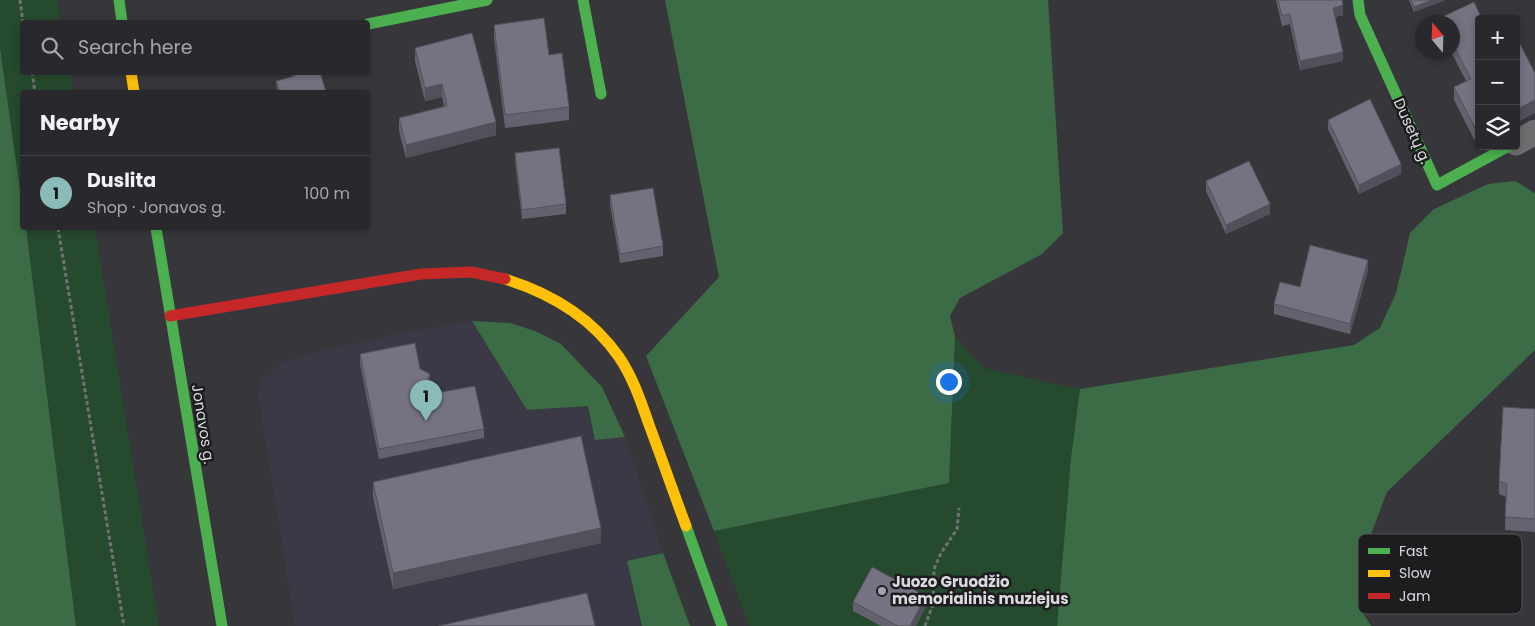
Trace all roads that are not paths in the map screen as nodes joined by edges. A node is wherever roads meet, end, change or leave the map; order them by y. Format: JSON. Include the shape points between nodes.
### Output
{"nodes":[{"id":1,"x":119,"y":0,"type":"edge"},
{"id":2,"x":488,"y":0,"type":"edge"},
{"id":3,"x":583,"y":0,"type":"edge"},
{"id":4,"x":1358,"y":0,"type":"edge"},
{"id":5,"x":122,"y":20,"type":"edge"},
{"id":6,"x":370,"y":24,"type":"edge"},
{"id":7,"x":131,"y":75,"type":"edge"},
{"id":8,"x":134,"y":90,"type":"edge"},
{"id":9,"x":601,"y":94,"type":"dead end"},
{"id":10,"x":1535,"y":132,"type":"edge"},
{"id":11,"x":1520,"y":140,"type":"edge"},
{"id":12,"x":1502,"y":150,"type":"edge"},
{"id":13,"x":156,"y":230,"type":"edge"},
{"id":14,"x":170,"y":316,"type":"junction"},
{"id":15,"x":222,"y":626,"type":"edge"},
{"id":16,"x":722,"y":626,"type":"edge"}],
"edges":[{"from":1,"to":5,"type":"main road"},
{"from":2,"to":6,"type":"main road"},
{"from":3,"to":9,"type":"main road"},
{"from":4,"to":12,"type":"main road","name":"Dusetų g.","via":[[1360,15],[1437,185]]},
{"from":7,"to":8,"type":"main road"},
{"from":10,"to":11,"type":"street"},
{"from":13,"to":14,"type":"main road","name":"Jonavos g."},
{"from":14,"to":15,"type":"main road","name":"Jonavos g."},
{"from":14,"to":16,"type":"main road","via":[[382,280],[470,272],[503,278],[562,304],[596,330],[619,358],[637,391]]}]}
